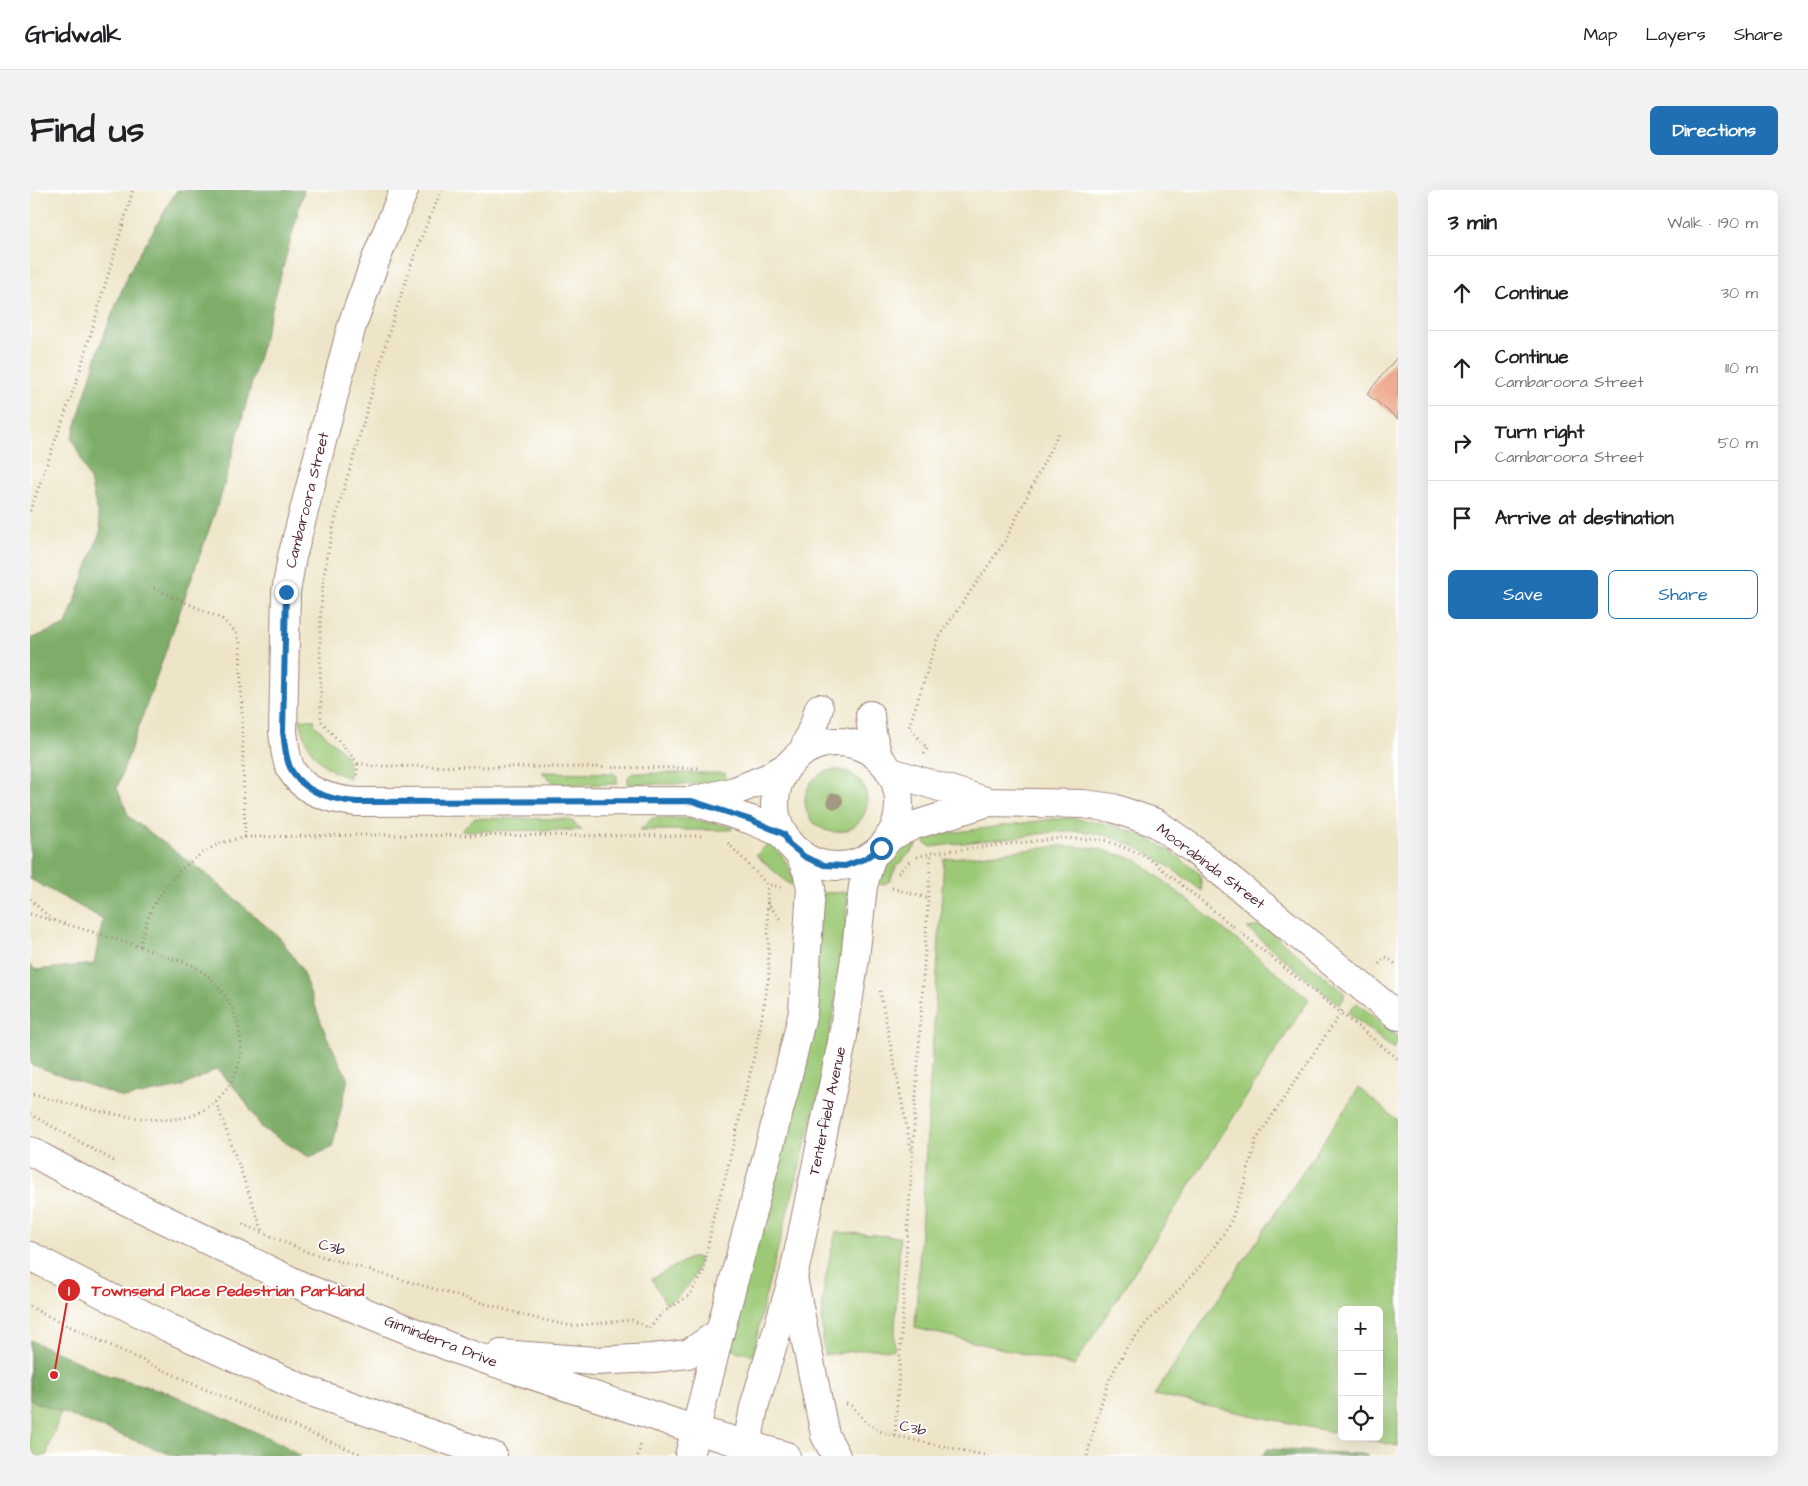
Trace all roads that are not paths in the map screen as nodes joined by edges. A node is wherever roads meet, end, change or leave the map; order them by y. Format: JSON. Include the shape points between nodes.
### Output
{"nodes":[{"id":1,"x":404,"y":190,"type":"edge"},
{"id":2,"x":819,"y":708,"type":"dead end"},
{"id":3,"x":870,"y":715,"type":"dead end"},
{"id":4,"x":794,"y":760,"type":"junction"},
{"id":5,"x":884,"y":764,"type":"junction"},
{"id":6,"x":692,"y":801,"type":"junction"},
{"id":7,"x":988,"y":802,"type":"junction"},
{"id":8,"x":792,"y":843,"type":"junction"},
{"id":9,"x":880,"y":846,"type":"junction"},
{"id":10,"x":1398,"y":1016,"type":"edge"},
{"id":11,"x":30,"y":1151,"type":"edge"},
{"id":12,"x":30,"y":1256,"type":"edge"},
{"id":13,"x":793,"y":1278,"type":"junction"},
{"id":14,"x":720,"y":1332,"type":"junction"},
{"id":15,"x":460,"y":1351,"type":"junction"},
{"id":16,"x":693,"y":1443,"type":"edge"},
{"id":17,"x":746,"y":1450,"type":"edge"},
{"id":18,"x":493,"y":1456,"type":"edge"},
{"id":19,"x":786,"y":1456,"type":"edge"},
{"id":20,"x":836,"y":1456,"type":"edge"}],
"edges":[{"from":1,"to":6,"type":"street","name":"Cambaroora Street","via":[[352,326],[292,557],[286,592],[283,732],[292,770],[305,785],[339,801]]},
{"from":2,"to":4,"type":"street"},
{"from":3,"to":5,"type":"street","via":[[872,733]]},
{"from":4,"to":5,"type":"street","via":[[820,744],[840,742],[860,746]]},
{"from":4,"to":6,"type":"street","name":"Cambaroora Street","via":[[767,778],[735,791]]},
{"from":4,"to":8,"type":"street","via":[[778,786],[774,806],[779,826]]},
{"from":5,"to":7,"type":"street","via":[[920,782]]},
{"from":5,"to":9,"type":"street","via":[[898,791],[899,812],[893,831]]},
{"from":6,"to":8,"type":"street","name":"Cambaroora Street","via":[[751,820]]},
{"from":7,"to":9,"type":"street","via":[[920,824]]},
{"from":7,"to":10,"type":"street","name":"Moorabinda Street","via":[[1083,804],[1113,808],[1156,823],[1193,848]]},
{"from":8,"to":9,"type":"street","via":[[805,857],[824,865],[845,866],[864,859]]},
{"from":8,"to":14,"type":"street","via":[[807,871],[810,888],[803,1012]]},
{"from":9,"to":13,"type":"street","name":"Tenterfield Avenue","via":[[863,886],[842,1042]]},
{"from":11,"to":15,"type":"street","name":"Ginninderra Drive","via":[[78,1178],[308,1289]]},
{"from":12,"to":18,"type":"street","via":[[169,1328],[306,1390]]},
{"from":13,"to":17,"type":"street","name":"Tenterfield Avenue","via":[[754,1407]]},
{"from":13,"to":20,"type":"street","via":[[825,1436]]},
{"from":14,"to":15,"type":"street","via":[[688,1354],[654,1358],[595,1361]]},
{"from":14,"to":16,"type":"street"},
{"from":15,"to":16,"type":"street","name":"Ginninderra Drive"},
{"from":16,"to":17,"type":"street","name":"Ginninderra Drive"},
{"from":17,"to":19,"type":"street","name":"Ginninderra Drive"}]}
